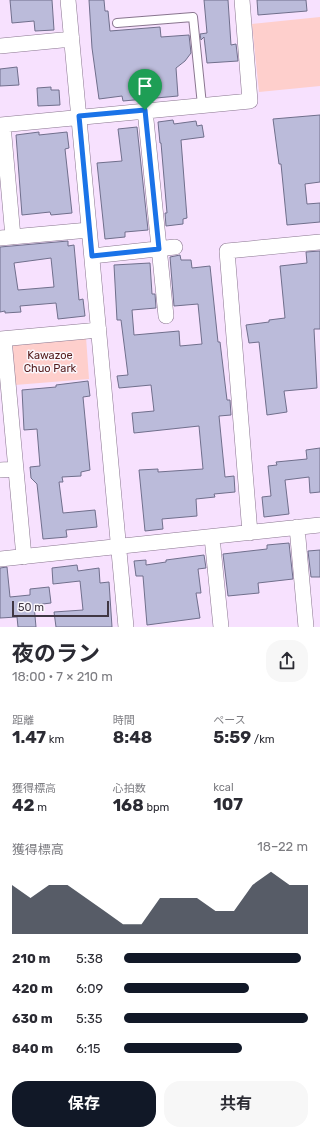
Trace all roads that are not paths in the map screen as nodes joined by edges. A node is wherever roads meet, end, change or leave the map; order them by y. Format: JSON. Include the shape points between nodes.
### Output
{"nodes":[{"id":1,"x":68,"y":0,"type":"edge"},
{"id":2,"x":242,"y":0,"type":"edge"},
{"id":3,"x":117,"y":23,"type":"dead end"},
{"id":4,"x":72,"y":39,"type":"junction"},
{"id":5,"x":0,"y":46,"type":"edge"},
{"id":6,"x":202,"y":105,"type":"junction"},
{"id":7,"x":145,"y":110,"type":"junction"},
{"id":8,"x":79,"y":116,"type":"junction"},
{"id":9,"x":2,"y":125,"type":"edge"},
{"id":10,"x":90,"y":230,"type":"junction"},
{"id":11,"x":7,"y":238,"type":"edge"},
{"id":12,"x":320,"y":242,"type":"edge"},
{"id":13,"x":175,"y":247,"type":"dead end"},
{"id":14,"x":159,"y":249,"type":"junction"},
{"id":15,"x":92,"y":256,"type":"junction"},
{"id":16,"x":166,"y":316,"type":"dead end"},
{"id":17,"x":99,"y":330,"type":"junction"},
{"id":18,"x":2,"y":339,"type":"edge"},
{"id":19,"x":16,"y":469,"type":"junction"},
{"id":20,"x":0,"y":470,"type":"edge"},
{"id":21,"x":320,"y":525,"type":"edge"},
{"id":22,"x":297,"y":527,"type":"junction"},
{"id":23,"x":250,"y":533,"type":"junction"},
{"id":24,"x":212,"y":537,"type":"junction"},
{"id":25,"x":119,"y":548,"type":"junction"},
{"id":26,"x":24,"y":557,"type":"junction"},
{"id":27,"x":0,"y":559,"type":"edge"},
{"id":28,"x":126,"y":627,"type":"edge"},
{"id":29,"x":221,"y":627,"type":"edge"},
{"id":30,"x":306,"y":627,"type":"edge"}],
"edges":[{"from":1,"to":4,"type":"street"},
{"from":2,"to":6,"type":"street","via":[[250,101]]},
{"from":3,"to":6,"type":"lane","via":[[193,17]]},
{"from":4,"to":5,"type":"street"},
{"from":4,"to":8,"type":"street"},
{"from":6,"to":7,"type":"street"},
{"from":7,"to":8,"type":"street"},
{"from":7,"to":14,"type":"street"},
{"from":8,"to":9,"type":"street"},
{"from":8,"to":10,"type":"street"},
{"from":9,"to":11,"type":"street"},
{"from":10,"to":11,"type":"street"},
{"from":10,"to":15,"type":"street"},
{"from":12,"to":23,"type":"street","via":[[227,251]]},
{"from":13,"to":14,"type":"street"},
{"from":14,"to":15,"type":"street"},
{"from":14,"to":16,"type":"street"},
{"from":15,"to":17,"type":"street"},
{"from":17,"to":18,"type":"street"},
{"from":17,"to":25,"type":"street"},
{"from":18,"to":19,"type":"street"},
{"from":19,"to":20,"type":"street"},
{"from":19,"to":26,"type":"street"},
{"from":21,"to":22,"type":"street"},
{"from":22,"to":23,"type":"street"},
{"from":22,"to":30,"type":"street"},
{"from":23,"to":24,"type":"street"},
{"from":24,"to":25,"type":"street"},
{"from":24,"to":29,"type":"street"},
{"from":25,"to":26,"type":"street"},
{"from":25,"to":28,"type":"street"},
{"from":26,"to":27,"type":"street"}]}
